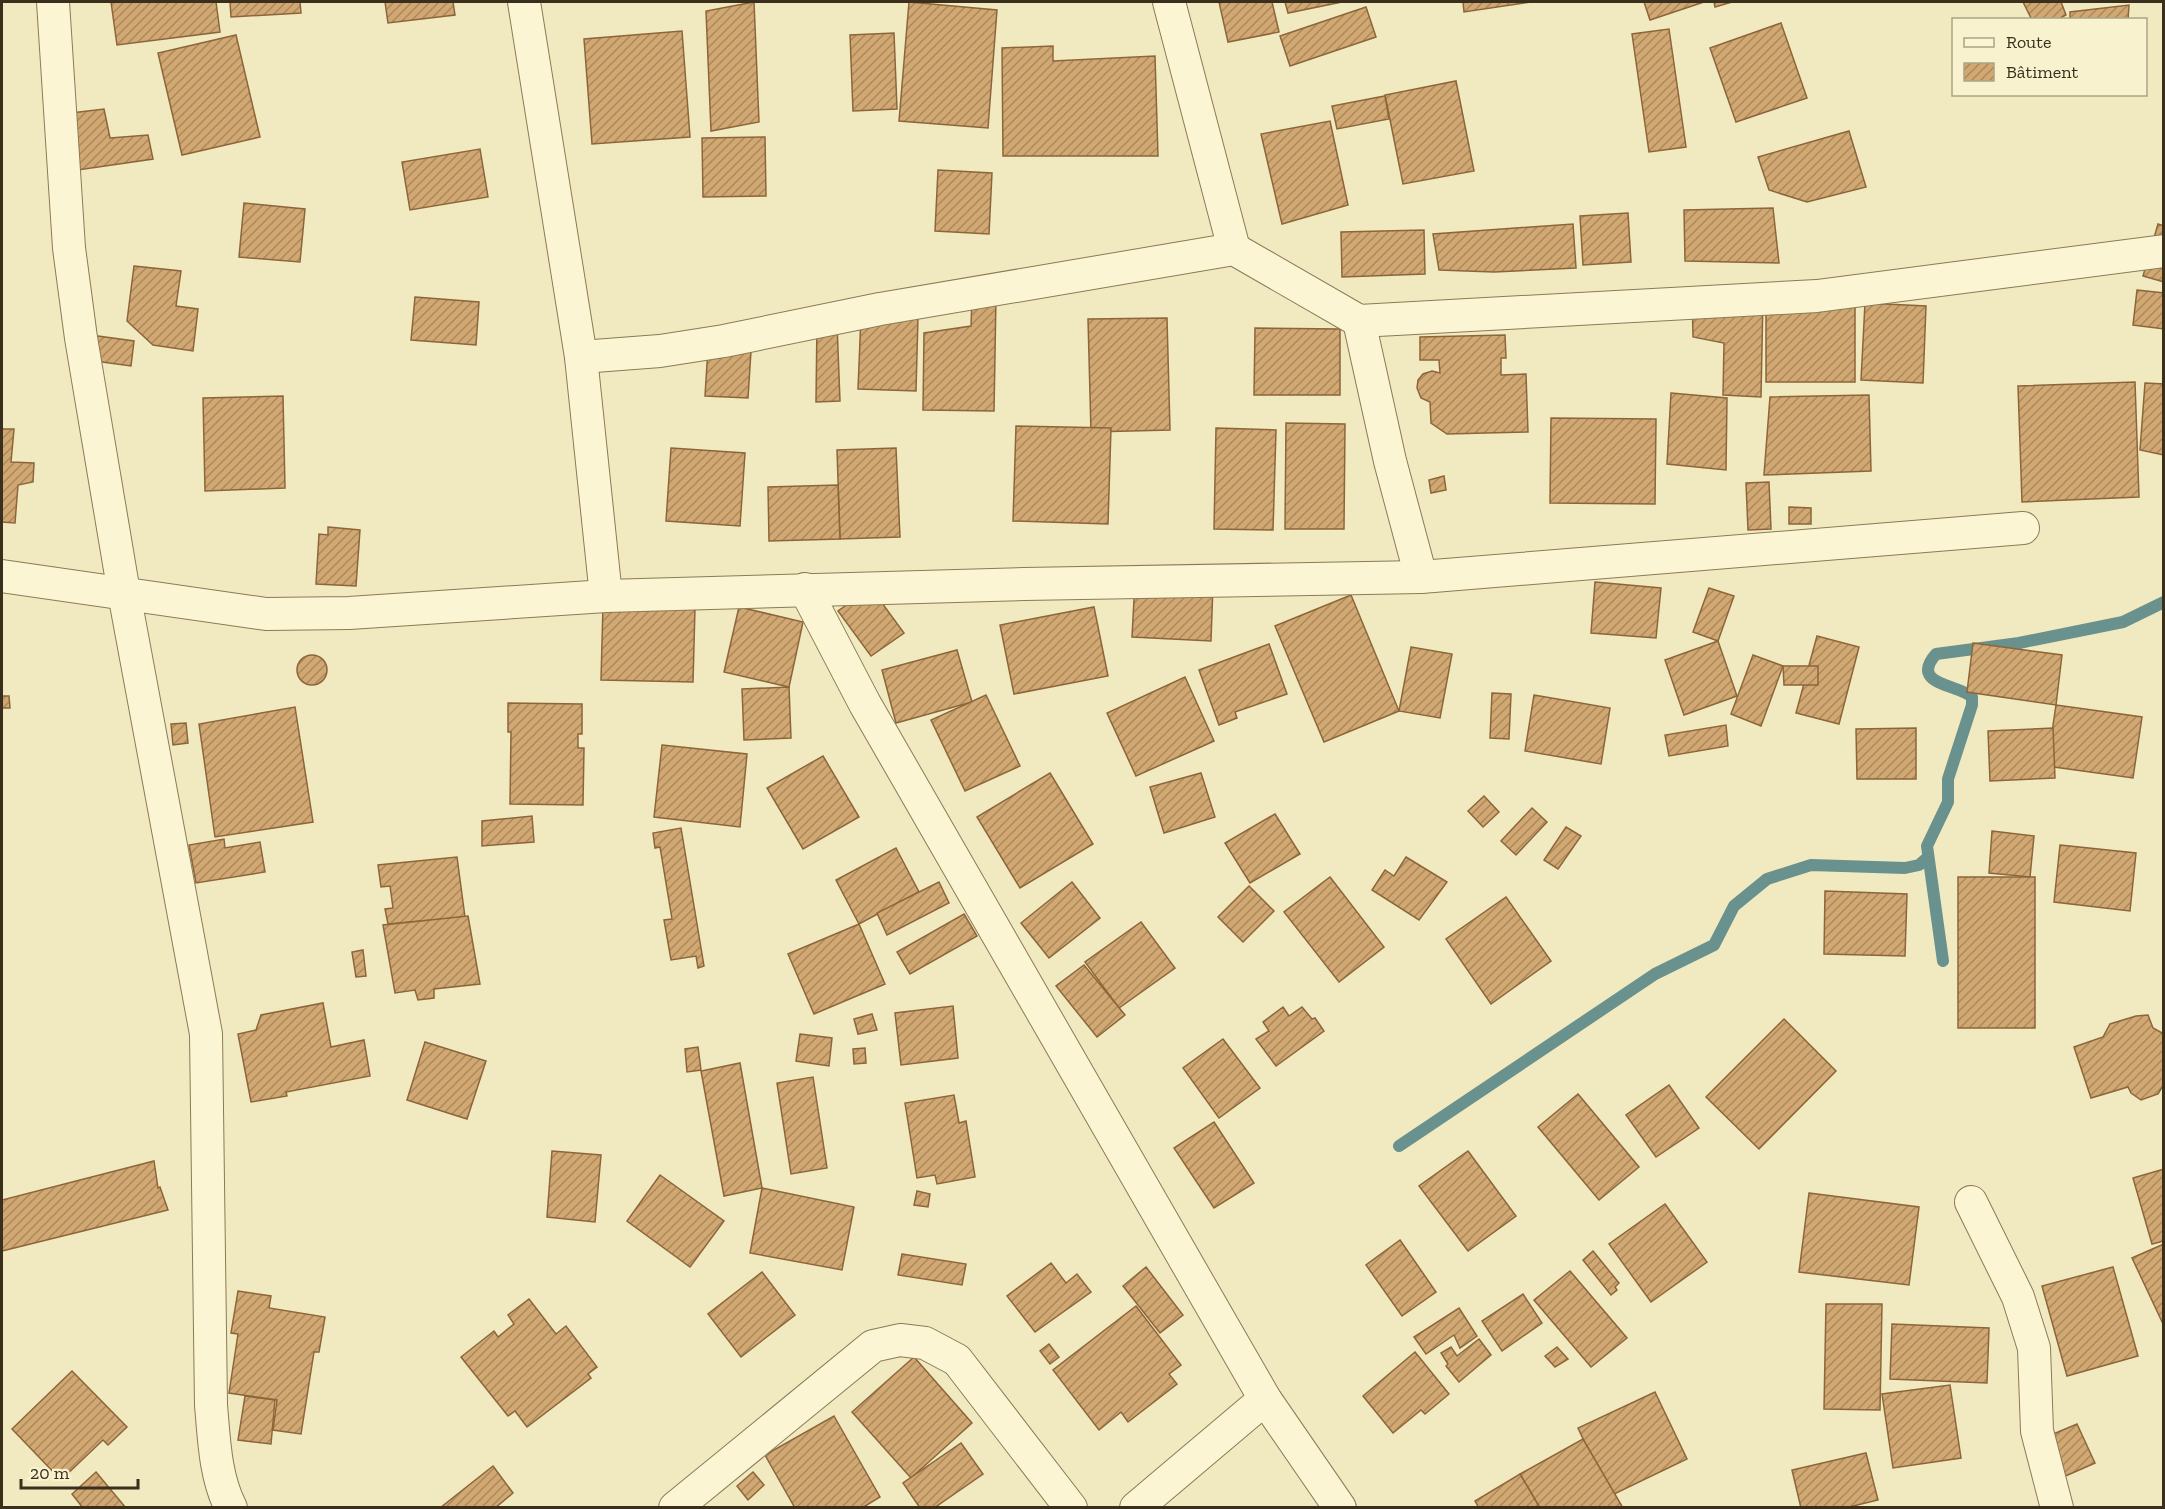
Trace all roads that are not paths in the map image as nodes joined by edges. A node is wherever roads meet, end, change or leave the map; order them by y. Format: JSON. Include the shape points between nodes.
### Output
{"nodes":[{"id":1,"x":53,"y":2,"type":"edge"},
{"id":2,"x":524,"y":2,"type":"edge"},
{"id":3,"x":1169,"y":2,"type":"edge"},
{"id":4,"x":1234,"y":249,"type":"junction"},
{"id":5,"x":2163,"y":251,"type":"edge"},
{"id":6,"x":1359,"y":321,"type":"junction"},
{"id":7,"x":581,"y":357,"type":"junction"},
{"id":8,"x":2023,"y":528,"type":"dead end"},
{"id":9,"x":2,"y":576,"type":"edge"},
{"id":10,"x":1421,"y":577,"type":"junction"},
{"id":11,"x":805,"y":589,"type":"junction"},
{"id":12,"x":124,"y":593,"type":"junction"},
{"id":13,"x":606,"y":596,"type":"junction"},
{"id":14,"x":1971,"y":1202,"type":"dead end"},
{"id":15,"x":1265,"y":1399,"type":"junction"},
{"id":16,"x":231,"y":1508,"type":"edge"},
{"id":17,"x":675,"y":1508,"type":"edge"},
{"id":18,"x":1071,"y":1508,"type":"edge"},
{"id":19,"x":1136,"y":1508,"type":"edge"},
{"id":20,"x":1340,"y":1508,"type":"edge"},
{"id":21,"x":2057,"y":1508,"type":"edge"}],
"edges":[{"from":1,"to":12,"type":"street","via":[[69,248]]},
{"from":2,"to":7,"type":"street"},
{"from":3,"to":4,"type":"street"},
{"from":4,"to":6,"type":"street"},
{"from":4,"to":7,"type":"street","via":[[880,309],[724,341]]},
{"from":5,"to":6,"type":"street","via":[[1817,296]]},
{"from":6,"to":10,"type":"street"},
{"from":7,"to":13,"type":"street"},
{"from":8,"to":10,"type":"street"},
{"from":9,"to":12,"type":"street"},
{"from":10,"to":11,"type":"street"},
{"from":11,"to":13,"type":"street"},
{"from":11,"to":15,"type":"street","via":[[865,704]]},
{"from":12,"to":13,"type":"street","via":[[266,614]]},
{"from":12,"to":16,"type":"street","via":[[206,1034],[211,1405],[215,1454]]},
{"from":14,"to":21,"type":"street","via":[[2018,1297],[2034,1348],[2037,1431]]},
{"from":15,"to":19,"type":"street"},
{"from":15,"to":20,"type":"street"},
{"from":17,"to":18,"type":"street","via":[[873,1346],[900,1340],[925,1342],[957,1360]]}]}
